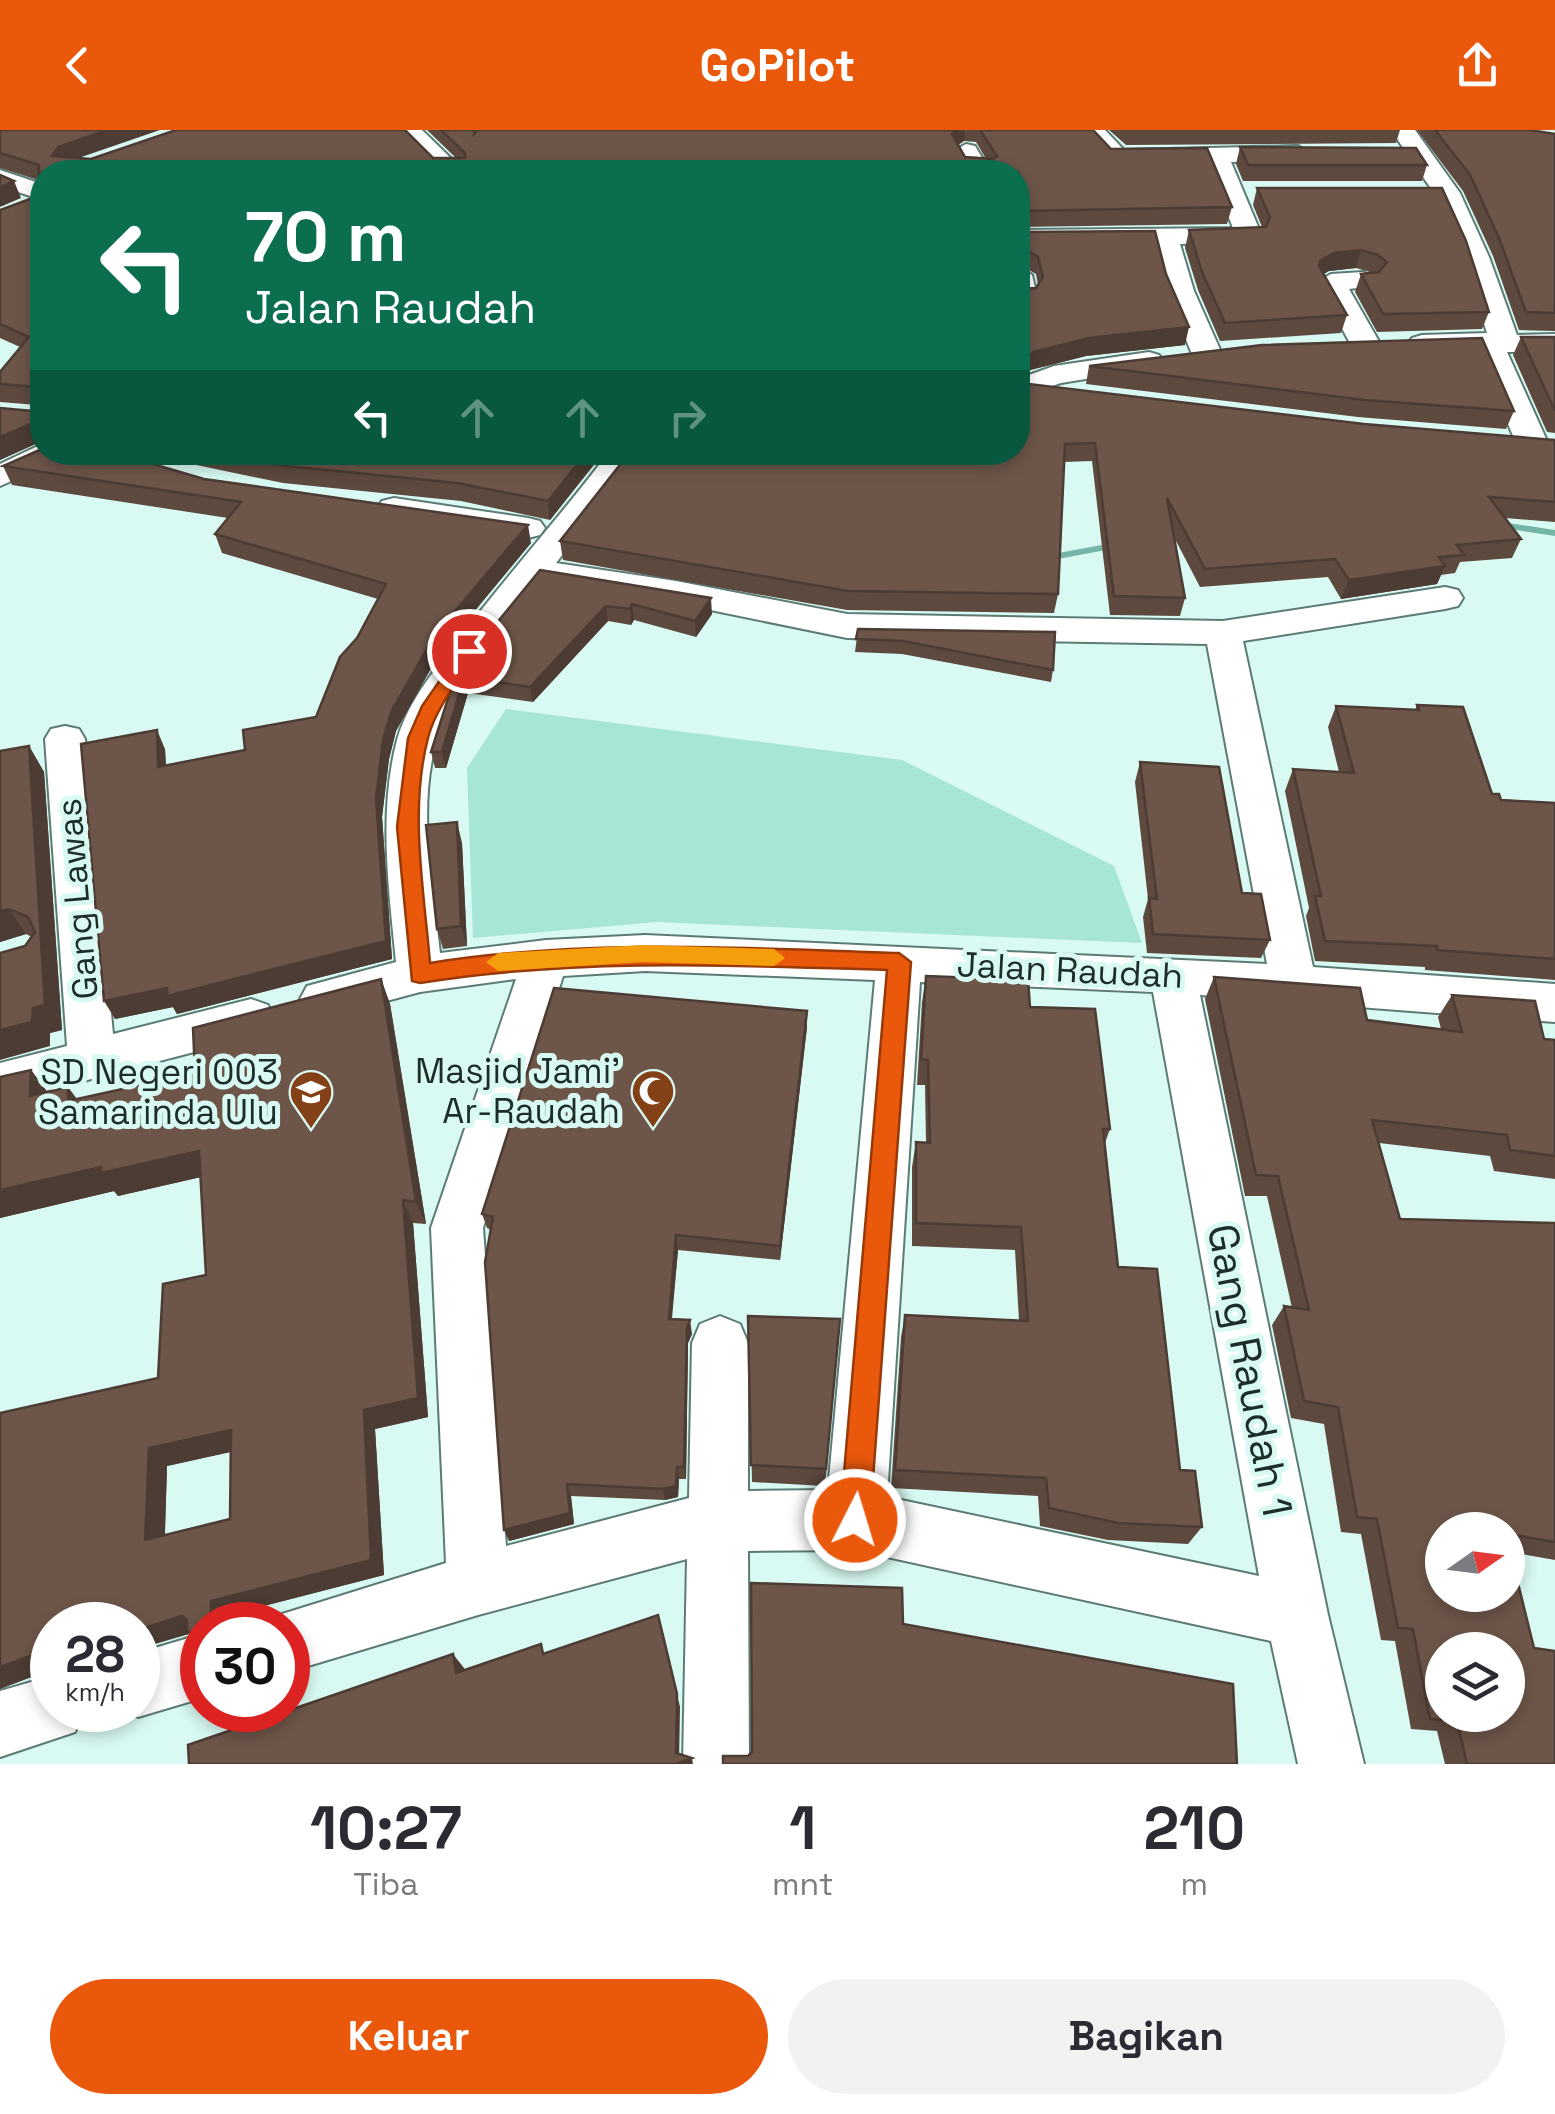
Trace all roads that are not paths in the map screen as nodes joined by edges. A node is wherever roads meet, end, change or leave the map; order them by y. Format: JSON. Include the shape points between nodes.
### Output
{"nodes":[{"id":1,"x":1092,"y":130,"type":"edge"},
{"id":2,"x":1403,"y":130,"type":"edge"},
{"id":3,"x":414,"y":131,"type":"edge"},
{"id":4,"x":1215,"y":153,"type":"junction"},
{"id":5,"x":1326,"y":154,"type":"edge"},
{"id":6,"x":1382,"y":154,"type":"edge"},
{"id":7,"x":1419,"y":154,"type":"junction"},
{"id":8,"x":442,"y":160,"type":"edge"},
{"id":9,"x":0,"y":176,"type":"edge"},
{"id":10,"x":30,"y":188,"type":"edge"},
{"id":11,"x":1234,"y":193,"type":"junction"},
{"id":12,"x":1265,"y":193,"type":"edge"},
{"id":13,"x":1410,"y":193,"type":"edge"},
{"id":14,"x":1446,"y":193,"type":"junction"},
{"id":15,"x":30,"y":200,"type":"edge"},
{"id":16,"x":14,"y":214,"type":"edge"},
{"id":17,"x":1164,"y":235,"type":"junction"},
{"id":18,"x":1030,"y":238,"type":"edge"},
{"id":19,"x":1363,"y":280,"type":"edge"},
{"id":20,"x":1497,"y":342,"type":"junction"},
{"id":21,"x":1555,"y":343,"type":"edge"},
{"id":22,"x":1366,"y":345,"type":"junction"},
{"id":23,"x":1327,"y":347,"type":"edge"},
{"id":24,"x":1030,"y":385,"type":"edge"},
{"id":25,"x":1030,"y":390,"type":"edge"},
{"id":26,"x":1102,"y":399,"type":"edge"},
{"id":27,"x":1494,"y":440,"type":"edge"},
{"id":28,"x":1544,"y":445,"type":"edge"},
{"id":29,"x":30,"y":462,"type":"edge"},
{"id":30,"x":616,"y":465,"type":"edge"},
{"id":31,"x":0,"y":476,"type":"edge"},
{"id":32,"x":357,"y":505,"type":"edge"},
{"id":33,"x":558,"y":535,"type":"junction"},
{"id":34,"x":529,"y":570,"type":"junction"},
{"id":35,"x":1445,"y":598,"type":"dead end"},
{"id":36,"x":1224,"y":632,"type":"junction"},
{"id":37,"x":65,"y":739,"type":"dead end"},
{"id":38,"x":546,"y":958,"type":"junction"},
{"id":39,"x":899,"y":962,"type":"junction"},
{"id":40,"x":420,"y":974,"type":"junction"},
{"id":41,"x":1173,"y":975,"type":"junction"},
{"id":42,"x":1293,"y":982,"type":"junction"},
{"id":43,"x":1555,"y":1003,"type":"edge"},
{"id":44,"x":92,"y":1059,"type":"junction"},
{"id":45,"x":0,"y":1083,"type":"edge"},
{"id":46,"x":720,"y":1342,"type":"dead end"},
{"id":47,"x":855,"y":1520,"type":"junction"},
{"id":48,"x":716,"y":1521,"type":"junction"},
{"id":49,"x":478,"y":1584,"type":"junction"},
{"id":50,"x":1297,"y":1615,"type":"junction"},
{"id":51,"x":310,"y":1634,"type":"edge"},
{"id":52,"x":30,"y":1715,"type":"edge"},
{"id":53,"x":0,"y":1724,"type":"edge"},
{"id":54,"x":716,"y":1764,"type":"edge"},
{"id":55,"x":1331,"y":1764,"type":"edge"}],
"edges":[{"from":1,"to":4,"type":"street","via":[[1118,157]]},
{"from":2,"to":7,"type":"street"},
{"from":3,"to":8,"type":"street"},
{"from":4,"to":5,"type":"street"},
{"from":4,"to":11,"type":"street"},
{"from":6,"to":7,"type":"street"},
{"from":7,"to":14,"type":"street"},
{"from":9,"to":10,"type":"street"},
{"from":11,"to":12,"type":"street"},
{"from":11,"to":17,"type":"street","via":[[1249,236]]},
{"from":13,"to":14,"type":"street"},
{"from":14,"to":20,"type":"street","via":[[1476,257]]},
{"from":15,"to":16,"type":"street"},
{"from":17,"to":18,"type":"street"},
{"from":17,"to":24,"type":"street","via":[[1180,290],[1217,353],[1066,373]]},
{"from":19,"to":22,"type":"street","via":[[1331,282]]},
{"from":20,"to":21,"type":"street"},
{"from":20,"to":22,"type":"street"},
{"from":20,"to":28,"type":"street"},
{"from":22,"to":23,"type":"street"},
{"from":25,"to":26,"type":"street"},
{"from":27,"to":28,"type":"street"},
{"from":29,"to":31,"type":"street"},
{"from":30,"to":33,"type":"street"},
{"from":32,"to":33,"type":"street","via":[[460,515]]},
{"from":33,"to":34,"type":"street"},
{"from":34,"to":36,"type":"street","via":[[847,626]]},
{"from":34,"to":40,"type":"street","via":[[449,678],[418,738],[407,827]]},
{"from":35,"to":36,"type":"street"},
{"from":36,"to":42,"type":"street"},
{"from":37,"to":44,"type":"street","name":"Gang Lawas"},
{"from":38,"to":39,"type":"street","name":"Jalan Raudah","via":[[644,954]]},
{"from":38,"to":40,"type":"street","name":"Jalan Raudah"},
{"from":38,"to":49,"type":"street","via":[[457,1228]]},
{"from":39,"to":41,"type":"street","name":"Jalan Raudah"},
{"from":39,"to":47,"type":"street"},
{"from":40,"to":44,"type":"street","name":"Jalan Raudah"},
{"from":41,"to":42,"type":"street","name":"Jalan Raudah"},
{"from":41,"to":50,"type":"street","name":"Gang Raudah 1"},
{"from":42,"to":43,"type":"street","name":"Jalan Raudah"},
{"from":44,"to":45,"type":"street","name":"Jalan Raudah"},
{"from":46,"to":48,"type":"street"},
{"from":47,"to":48,"type":"street"},
{"from":47,"to":50,"type":"street"},
{"from":48,"to":49,"type":"street"},
{"from":48,"to":54,"type":"street"},
{"from":49,"to":51,"type":"street"},
{"from":50,"to":55,"type":"street","name":"Gang Raudah 1"},
{"from":52,"to":53,"type":"street"}]}
